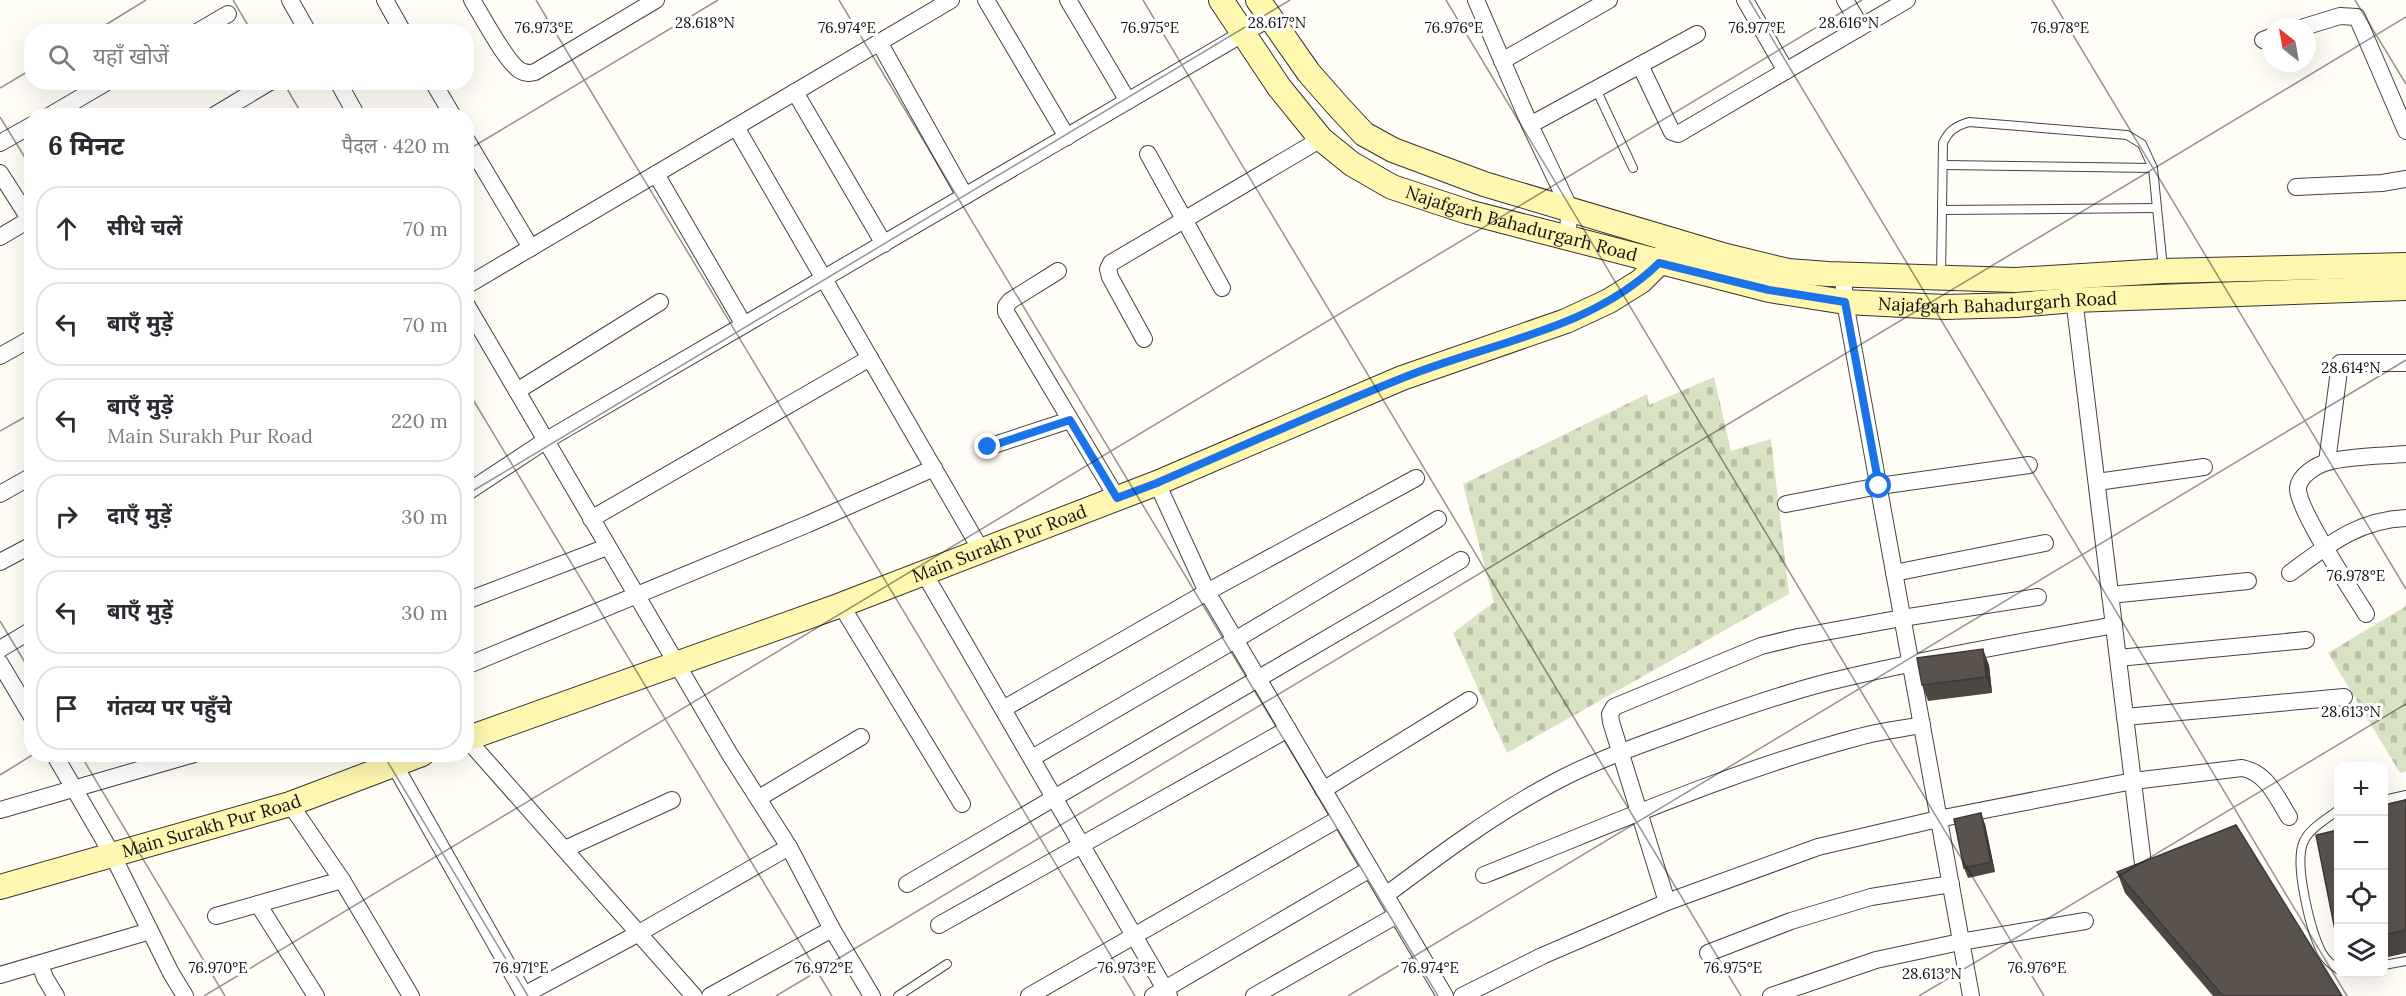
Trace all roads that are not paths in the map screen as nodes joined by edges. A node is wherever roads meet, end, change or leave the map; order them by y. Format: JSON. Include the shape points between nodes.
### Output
{"nodes":[{"id":1,"x":290,"y":0,"type":"edge"},
{"id":2,"x":385,"y":0,"type":"edge"},
{"id":3,"x":472,"y":0,"type":"edge"},
{"id":4,"x":656,"y":0,"type":"edge"},
{"id":5,"x":951,"y":0,"type":"edge"},
{"id":6,"x":986,"y":0,"type":"edge"},
{"id":7,"x":1068,"y":0,"type":"edge"},
{"id":8,"x":1221,"y":0,"type":"edge"},
{"id":9,"x":1476,"y":0,"type":"edge"},
{"id":10,"x":1609,"y":0,"type":"edge"},
{"id":11,"x":1745,"y":0,"type":"edge"},
{"id":12,"x":1845,"y":0,"type":"edge"},
{"id":13,"x":1907,"y":0,"type":"edge"},
{"id":14,"x":1264,"y":9,"type":"edge"},
{"id":15,"x":228,"y":14,"type":"dead end"},
{"id":16,"x":2316,"y":23,"type":"edge"},
{"id":17,"x":211,"y":24,"type":"edge"},
{"id":18,"x":304,"y":24,"type":"edge"},
{"id":19,"x":398,"y":24,"type":"edge"},
{"id":20,"x":1861,"y":27,"type":"junction"},
{"id":21,"x":1242,"y":34,"type":"junction"},
{"id":22,"x":1697,"y":34,"type":"dead end"},
{"id":23,"x":879,"y":42,"type":"junction"},
{"id":24,"x":1502,"y":61,"type":"junction"},
{"id":25,"x":1640,"y":65,"type":"junction"},
{"id":26,"x":1786,"y":72,"type":"junction"},
{"id":27,"x":1596,"y":89,"type":"junction"},
{"id":28,"x":93,"y":90,"type":"edge"},
{"id":29,"x":257,"y":90,"type":"edge"},
{"id":30,"x":342,"y":90,"type":"edge"},
{"id":31,"x":438,"y":90,"type":"edge"},
{"id":32,"x":795,"y":92,"type":"junction"},
{"id":33,"x":1128,"y":101,"type":"junction"},
{"id":34,"x":63,"y":108,"type":"edge"},
{"id":35,"x":226,"y":108,"type":"edge"},
{"id":36,"x":353,"y":108,"type":"edge"},
{"id":37,"x":448,"y":108,"type":"edge"},
{"id":38,"x":1530,"y":125,"type":"junction"},
{"id":39,"x":736,"y":127,"type":"junction"},
{"id":40,"x":24,"y":130,"type":"edge"},
{"id":41,"x":2406,"y":131,"type":"edge"},
{"id":42,"x":1067,"y":137,"type":"junction"},
{"id":43,"x":1321,"y":139,"type":"junction"},
{"id":44,"x":0,"y":143,"type":"edge"},
{"id":45,"x":474,"y":152,"type":"edge"},
{"id":46,"x":1148,"y":154,"type":"dead end"},
{"id":47,"x":1943,"y":165,"type":"junction"},
{"id":48,"x":1633,"y":168,"type":"dead end"},
{"id":49,"x":2153,"y":168,"type":"junction"},
{"id":50,"x":0,"y":173,"type":"edge"},
{"id":51,"x":656,"y":174,"type":"junction"},
{"id":52,"x":2406,"y":179,"type":"edge"},
{"id":53,"x":2296,"y":187,"type":"dead end"},
{"id":54,"x":965,"y":196,"type":"junction"},
{"id":55,"x":2157,"y":208,"type":"junction"},
{"id":56,"x":24,"y":209,"type":"edge"},
{"id":57,"x":1570,"y":209,"type":"junction"},
{"id":58,"x":1942,"y":210,"type":"junction"},
{"id":59,"x":1184,"y":220,"type":"junction"},
{"id":60,"x":24,"y":224,"type":"edge"},
{"id":61,"x":0,"y":237,"type":"edge"},
{"id":62,"x":1567,"y":238,"type":"junction"},
{"id":63,"x":1675,"y":241,"type":"junction"},
{"id":64,"x":884,"y":244,"type":"junction"},
{"id":65,"x":531,"y":248,"type":"junction"},
{"id":66,"x":1659,"y":263,"type":"junction"},
{"id":67,"x":2406,"y":265,"type":"edge"},
{"id":68,"x":1058,"y":271,"type":"dead end"},
{"id":69,"x":2163,"y":271,"type":"junction"},
{"id":70,"x":1844,"y":275,"type":"junction"},
{"id":71,"x":1941,"y":278,"type":"junction"},
{"id":72,"x":824,"y":279,"type":"junction"},
{"id":73,"x":474,"y":281,"type":"edge"},
{"id":74,"x":1222,"y":288,"type":"dead end"},
{"id":75,"x":2073,"y":288,"type":"junction"},
{"id":76,"x":2406,"y":288,"type":"edge"},
{"id":77,"x":660,"y":302,"type":"dead end"},
{"id":78,"x":1845,"y":302,"type":"junction"},
{"id":79,"x":474,"y":318,"type":"edge"},
{"id":80,"x":744,"y":325,"type":"junction"},
{"id":81,"x":1144,"y":339,"type":"dead end"},
{"id":82,"x":24,"y":342,"type":"edge"},
{"id":83,"x":0,"y":356,"type":"edge"},
{"id":84,"x":870,"y":358,"type":"junction"},
{"id":85,"x":2406,"y":363,"type":"edge"},
{"id":86,"x":517,"y":391,"type":"junction"},
{"id":87,"x":1070,"y":420,"type":"junction"},
{"id":88,"x":545,"y":441,"type":"junction"},
{"id":89,"x":988,"y":447,"type":"dead end"},
{"id":90,"x":2406,"y":454,"type":"edge"},
{"id":91,"x":2327,"y":462,"type":"junction"},
{"id":92,"x":2029,"y":465,"type":"dead end"},
{"id":93,"x":2204,"y":467,"type":"dead end"},
{"id":94,"x":934,"y":468,"type":"junction"},
{"id":95,"x":1416,"y":478,"type":"dead end"},
{"id":96,"x":24,"y":480,"type":"edge"},
{"id":97,"x":2097,"y":482,"type":"junction"},
{"id":98,"x":1157,"y":483,"type":"junction"},
{"id":99,"x":1879,"y":486,"type":"junction"},
{"id":100,"x":474,"y":488,"type":"edge"},
{"id":101,"x":0,"y":494,"type":"edge"},
{"id":102,"x":1117,"y":498,"type":"junction"},
{"id":103,"x":1786,"y":504,"type":"dead end"},
{"id":104,"x":2406,"y":518,"type":"edge"},
{"id":105,"x":591,"y":519,"type":"junction"},
{"id":106,"x":1438,"y":519,"type":"dead end"},
{"id":107,"x":2045,"y":543,"type":"dead end"},
{"id":108,"x":608,"y":547,"type":"junction"},
{"id":109,"x":2326,"y":547,"type":"junction"},
{"id":110,"x":24,"y":549,"type":"edge"},
{"id":111,"x":981,"y":550,"type":"junction"},
{"id":112,"x":1461,"y":560,"type":"dead end"},
{"id":113,"x":0,"y":562,"type":"edge"},
{"id":114,"x":924,"y":573,"type":"junction"},
{"id":115,"x":1894,"y":573,"type":"junction"},
{"id":116,"x":2290,"y":573,"type":"dead end"},
{"id":117,"x":2248,"y":581,"type":"dead end"},
{"id":118,"x":1207,"y":592,"type":"junction"},
{"id":119,"x":636,"y":595,"type":"junction"},
{"id":120,"x":2110,"y":595,"type":"junction"},
{"id":121,"x":2038,"y":597,"type":"dead end"},
{"id":122,"x":474,"y":598,"type":"edge"},
{"id":123,"x":841,"y":605,"type":"junction"},
{"id":124,"x":2366,"y":614,"type":"dead end"},
{"id":125,"x":1902,"y":618,"type":"junction"},
{"id":126,"x":2114,"y":626,"type":"junction"},
{"id":127,"x":24,"y":635,"type":"edge"},
{"id":128,"x":1235,"y":640,"type":"junction"},
{"id":129,"x":2306,"y":640,"type":"dead end"},
{"id":130,"x":0,"y":649,"type":"edge"},
{"id":131,"x":2118,"y":658,"type":"junction"},
{"id":132,"x":0,"y":663,"type":"edge"},
{"id":133,"x":474,"y":663,"type":"edge"},
{"id":134,"x":675,"y":663,"type":"junction"},
{"id":135,"x":1910,"y":663,"type":"junction"},
{"id":136,"x":1258,"y":678,"type":"junction"},
{"id":137,"x":24,"y":691,"type":"edge"},
{"id":138,"x":2343,"y":697,"type":"dead end"},
{"id":139,"x":1469,"y":700,"type":"dead end"},
{"id":140,"x":1004,"y":709,"type":"junction"},
{"id":141,"x":2125,"y":717,"type":"junction"},
{"id":142,"x":1922,"y":724,"type":"junction"},
{"id":143,"x":1288,"y":729,"type":"junction"},
{"id":144,"x":474,"y":735,"type":"edge"},
{"id":145,"x":861,"y":737,"type":"dead end"},
{"id":146,"x":474,"y":746,"type":"edge"},
{"id":147,"x":1620,"y":753,"type":"junction"},
{"id":148,"x":1032,"y":758,"type":"junction"},
{"id":149,"x":58,"y":762,"type":"edge"},
{"id":150,"x":166,"y":762,"type":"edge"},
{"id":151,"x":400,"y":762,"type":"edge"},
{"id":152,"x":394,"y":764,"type":"junction"},
{"id":153,"x":2133,"y":781,"type":"junction"},
{"id":154,"x":73,"y":788,"type":"junction"},
{"id":155,"x":1323,"y":790,"type":"junction"},
{"id":156,"x":2406,"y":795,"type":"edge"},
{"id":157,"x":759,"y":798,"type":"junction"},
{"id":158,"x":1054,"y":798,"type":"junction"},
{"id":159,"x":2388,"y":799,"type":"edge"},
{"id":160,"x":672,"y":800,"type":"dead end"},
{"id":161,"x":290,"y":804,"type":"junction"},
{"id":162,"x":962,"y":804,"type":"dead end"},
{"id":163,"x":0,"y":810,"type":"edge"},
{"id":164,"x":1639,"y":811,"type":"junction"},
{"id":165,"x":2334,"y":813,"type":"edge"},
{"id":166,"x":2289,"y":817,"type":"dead end"},
{"id":167,"x":1340,"y":818,"type":"junction"},
{"id":168,"x":1938,"y":819,"type":"junction"},
{"id":169,"x":1082,"y":845,"type":"junction"},
{"id":170,"x":789,"y":847,"type":"junction"},
{"id":171,"x":565,"y":849,"type":"junction"},
{"id":172,"x":112,"y":854,"type":"junction"},
{"id":173,"x":1370,"y":869,"type":"junction"},
{"id":174,"x":2144,"y":872,"type":"edge"},
{"id":175,"x":1484,"y":875,"type":"dead end"},
{"id":176,"x":342,"y":880,"type":"junction"},
{"id":177,"x":907,"y":884,"type":"dead end"},
{"id":178,"x":1951,"y":884,"type":"junction"},
{"id":179,"x":0,"y":887,"type":"edge"},
{"id":180,"x":1386,"y":895,"type":"junction"},
{"id":181,"x":1667,"y":902,"type":"junction"},
{"id":182,"x":258,"y":904,"type":"junction"},
{"id":183,"x":1397,"y":915,"type":"junction"},
{"id":184,"x":216,"y":916,"type":"dead end"},
{"id":185,"x":2085,"y":921,"type":"dead end"},
{"id":186,"x":939,"y":925,"type":"dead end"},
{"id":187,"x":832,"y":929,"type":"junction"},
{"id":188,"x":150,"y":931,"type":"junction"},
{"id":189,"x":639,"y":933,"type":"junction"},
{"id":190,"x":1134,"y":936,"type":"junction"},
{"id":191,"x":1960,"y":942,"type":"junction"},
{"id":192,"x":1708,"y":953,"type":"dead end"},
{"id":193,"x":2406,"y":961,"type":"edge"},
{"id":194,"x":40,"y":964,"type":"junction"},
{"id":195,"x":947,"y":964,"type":"dead end"},
{"id":196,"x":2388,"y":964,"type":"edge"},
{"id":197,"x":2334,"y":966,"type":"edge"},
{"id":198,"x":0,"y":975,"type":"edge"},
{"id":199,"x":1162,"y":994,"type":"edge"},
{"id":200,"x":525,"y":995,"type":"edge"},
{"id":201,"x":56,"y":996,"type":"edge"},
{"id":202,"x":185,"y":996,"type":"edge"},
{"id":203,"x":316,"y":996,"type":"edge"},
{"id":204,"x":411,"y":996,"type":"edge"},
{"id":205,"x":694,"y":996,"type":"edge"},
{"id":206,"x":710,"y":996,"type":"edge"},
{"id":207,"x":872,"y":996,"type":"edge"},
{"id":208,"x":898,"y":996,"type":"edge"},
{"id":209,"x":1029,"y":996,"type":"edge"},
{"id":210,"x":1254,"y":996,"type":"edge"},
{"id":211,"x":1445,"y":996,"type":"edge"},
{"id":212,"x":1462,"y":996,"type":"edge"},
{"id":213,"x":1772,"y":996,"type":"edge"},
{"id":214,"x":1971,"y":996,"type":"edge"}],
"edges":[{"from":1,"to":18,"type":"street"},
{"from":2,"to":19,"type":"street"},
{"from":3,"to":4,"type":"street","via":[[510,60],[528,74]]},
{"from":5,"to":23,"type":"street"},
{"from":6,"to":42,"type":"street"},
{"from":7,"to":33,"type":"street"},
{"from":8,"to":21,"type":"main road","name":"Najafgarh Bahadurgarh Road"},
{"from":9,"to":24,"type":"street"},
{"from":10,"to":24,"type":"street"},
{"from":11,"to":26,"type":"street"},
{"from":12,"to":20,"type":"street"},
{"from":13,"to":20,"type":"street"},
{"from":14,"to":21,"type":"street"},
{"from":14,"to":57,"type":"main road","name":"Najafgarh Bahadurgarh Road","via":[[1309,73],[1364,134],[1393,150],[1484,184]]},
{"from":15,"to":17,"type":"street"},
{"from":16,"to":41,"type":"street","via":[[2340,16],[2357,17]]},
{"from":20,"to":26,"type":"street"},
{"from":21,"to":33,"type":"street"},
{"from":21,"to":43,"type":"main road","name":"Najafgarh Bahadurgarh Road"},
{"from":22,"to":25,"type":"street"},
{"from":23,"to":32,"type":"street"},
{"from":23,"to":54,"type":"street"},
{"from":24,"to":38,"type":"street"},
{"from":25,"to":26,"type":"street","via":[[1675,135]]},
{"from":25,"to":27,"type":"street"},
{"from":27,"to":38,"type":"street"},
{"from":27,"to":48,"type":"lane"},
{"from":28,"to":34,"type":"street"},
{"from":29,"to":35,"type":"street"},
{"from":30,"to":36,"type":"street"},
{"from":31,"to":37,"type":"street"},
{"from":32,"to":39,"type":"street"},
{"from":32,"to":64,"type":"street"},
{"from":33,"to":42,"type":"street"},
{"from":38,"to":57,"type":"street"},
{"from":39,"to":51,"type":"street"},
{"from":39,"to":72,"type":"street"},
{"from":40,"to":44,"type":"street"},
{"from":42,"to":54,"type":"street"},
{"from":43,"to":59,"type":"street"},
{"from":43,"to":62,"type":"main road","name":"Najafgarh Bahadurgarh Road","via":[[1352,164],[1392,187]]},
{"from":45,"to":65,"type":"street"},
{"from":46,"to":59,"type":"street"},
{"from":47,"to":49,"type":"lane"},
{"from":47,"to":49,"type":"lane","via":[[1943,143],[1948,132],[1969,122],[2127,135],[2142,144]]},
{"from":47,"to":58,"type":"lane"},
{"from":49,"to":55,"type":"lane"},
{"from":50,"to":56,"type":"street"},
{"from":51,"to":65,"type":"street"},
{"from":51,"to":80,"type":"street"},
{"from":52,"to":53,"type":"street"},
{"from":54,"to":64,"type":"street"},
{"from":55,"to":58,"type":"lane"},
{"from":55,"to":69,"type":"lane"},
{"from":57,"to":62,"type":"street"},
{"from":57,"to":63,"type":"main road","name":"Najafgarh Bahadurgarh Road"},
{"from":58,"to":71,"type":"lane"},
{"from":59,"to":74,"type":"street"},
{"from":59,"to":81,"type":"street","via":[[1111,263],[1108,269]]},
{"from":60,"to":61,"type":"street"},
{"from":62,"to":66,"type":"main road","name":"Najafgarh Bahadurgarh Road"},
{"from":63,"to":66,"type":"main road","name":"Main Surakh Pur Road"},
{"from":63,"to":70,"type":"main road","name":"Najafgarh Bahadurgarh Road","via":[[1788,271]]},
{"from":64,"to":72,"type":"street"},
{"from":65,"to":73,"type":"street"},
{"from":66,"to":78,"type":"main road","name":"Najafgarh Bahadurgarh Road","via":[[1769,290]]},
{"from":66,"to":98,"type":"main road","name":"Main Surakh Pur Road","via":[[1641,281],[1609,302],[1566,321],[1401,378]]},
{"from":67,"to":69,"type":"main road","name":"Najafgarh Bahadurgarh Road"},
{"from":68,"to":87,"type":"street","via":[[1010,301],[1006,312]]},
{"from":69,"to":75,"type":"main road","name":"Najafgarh Bahadurgarh Road"},
{"from":70,"to":71,"type":"main road","name":"Najafgarh Bahadurgarh Road"},
{"from":70,"to":78,"type":"street"},
{"from":71,"to":75,"type":"main road","name":"Najafgarh Bahadurgarh Road","via":[[2015,280]]},
{"from":72,"to":80,"type":"street"},
{"from":72,"to":84,"type":"street"},
{"from":75,"to":76,"type":"main road","name":"Najafgarh Bahadurgarh Road"},
{"from":75,"to":78,"type":"main road","name":"Najafgarh Bahadurgarh Road","via":[[2016,305],[1945,307]]},
{"from":75,"to":97,"type":"street"},
{"from":77,"to":86,"type":"street"},
{"from":78,"to":99,"type":"street"},
{"from":79,"to":86,"type":"street"},
{"from":80,"to":88,"type":"street"},
{"from":82,"to":83,"type":"street"},
{"from":84,"to":94,"type":"street"},
{"from":84,"to":105,"type":"street"},
{"from":85,"to":91,"type":"street","via":[[2340,363]]},
{"from":86,"to":88,"type":"street"},
{"from":87,"to":89,"type":"street"},
{"from":87,"to":102,"type":"street"},
{"from":88,"to":100,"type":"street"},
{"from":88,"to":105,"type":"street"},
{"from":90,"to":91,"type":"street"},
{"from":91,"to":109,"type":"street","via":[[2307,474],[2298,486],[2299,499]]},
{"from":92,"to":99,"type":"street"},
{"from":93,"to":97,"type":"street"},
{"from":94,"to":111,"type":"street"},
{"from":94,"to":119,"type":"street","via":[[808,525]]},
{"from":95,"to":118,"type":"street"},
{"from":96,"to":101,"type":"street"},
{"from":97,"to":120,"type":"street"},
{"from":98,"to":102,"type":"main road","name":"Main Surakh Pur Road"},
{"from":98,"to":118,"type":"street"},
{"from":99,"to":103,"type":"street"},
{"from":99,"to":115,"type":"street"},
{"from":102,"to":111,"type":"main road","name":"Main Surakh Pur Road"},
{"from":104,"to":109,"type":"street","via":[[2371,522]]},
{"from":105,"to":108,"type":"street"},
{"from":106,"to":128,"type":"street"},
{"from":107,"to":115,"type":"street"},
{"from":108,"to":119,"type":"street"},
{"from":108,"to":122,"type":"street"},
{"from":109,"to":116,"type":"street"},
{"from":109,"to":124,"type":"street"},
{"from":110,"to":113,"type":"street"},
{"from":111,"to":114,"type":"main road","name":"Main Surakh Pur Road"},
{"from":112,"to":136,"type":"street"},
{"from":114,"to":123,"type":"main road","name":"Main Surakh Pur Road"},
{"from":114,"to":140,"type":"street"},
{"from":115,"to":125,"type":"street"},
{"from":117,"to":120,"type":"street"},
{"from":118,"to":128,"type":"street"},
{"from":118,"to":140,"type":"street"},
{"from":119,"to":133,"type":"street"},
{"from":119,"to":134,"type":"street"},
{"from":120,"to":126,"type":"street"},
{"from":121,"to":125,"type":"street"},
{"from":123,"to":134,"type":"main road","name":"Main Surakh Pur Road"},
{"from":123,"to":162,"type":"street"},
{"from":125,"to":135,"type":"street"},
{"from":125,"to":147,"type":"street","via":[[1761,646],[1614,707],[1611,722]]},
{"from":126,"to":131,"type":"street"},
{"from":126,"to":135,"type":"street"},
{"from":127,"to":130,"type":"street"},
{"from":128,"to":136,"type":"street"},
{"from":128,"to":148,"type":"street"},
{"from":129,"to":131,"type":"street"},
{"from":131,"to":141,"type":"street"},
{"from":132,"to":137,"type":"street"},
{"from":134,"to":144,"type":"main road","name":"Main Surakh Pur Road"},
{"from":134,"to":157,"type":"street"},
{"from":135,"to":142,"type":"street"},
{"from":135,"to":147,"type":"street","via":[[1761,701]]},
{"from":136,"to":143,"type":"street"},
{"from":136,"to":158,"type":"street"},
{"from":138,"to":141,"type":"street"},
{"from":139,"to":155,"type":"street"},
{"from":140,"to":148,"type":"street"},
{"from":141,"to":153,"type":"street"},
{"from":142,"to":164,"type":"street","via":[[1861,736],[1777,760]]},
{"from":142,"to":168,"type":"street"},
{"from":143,"to":155,"type":"street"},
{"from":143,"to":169,"type":"street"},
{"from":145,"to":157,"type":"street"},
{"from":146,"to":171,"type":"street"},
{"from":147,"to":164,"type":"street"},
{"from":147,"to":180,"type":"street","via":[[1550,784],[1435,858]]},
{"from":148,"to":158,"type":"street"},
{"from":149,"to":154,"type":"street"},
{"from":150,"to":154,"type":"street"},
{"from":151,"to":152,"type":"main road","name":"Main Surakh Pur Road"},
{"from":152,"to":161,"type":"main road","name":"Main Surakh Pur Road"},
{"from":152,"to":200,"type":"street"},
{"from":153,"to":166,"type":"street","via":[[2230,769],[2253,770],[2272,789]]},
{"from":153,"to":168,"type":"street"},
{"from":153,"to":174,"type":"street"},
{"from":154,"to":163,"type":"street"},
{"from":154,"to":172,"type":"street"},
{"from":155,"to":167,"type":"street"},
{"from":156,"to":159,"type":"lane"},
{"from":157,"to":170,"type":"street"},
{"from":158,"to":169,"type":"street"},
{"from":158,"to":177,"type":"street"},
{"from":160,"to":171,"type":"street"},
{"from":161,"to":172,"type":"main road","name":"Main Surakh Pur Road"},
{"from":161,"to":176,"type":"street"},
{"from":164,"to":175,"type":"street"},
{"from":164,"to":181,"type":"street"},
{"from":165,"to":197,"type":"lane","via":[[2304,841],[2299,863],[2316,940]]},
{"from":167,"to":173,"type":"street"},
{"from":167,"to":190,"type":"street"},
{"from":168,"to":178,"type":"street"},
{"from":168,"to":181,"type":"street","via":[[1818,847]]},
{"from":169,"to":186,"type":"street"},
{"from":169,"to":190,"type":"street"},
{"from":170,"to":187,"type":"street"},
{"from":170,"to":189,"type":"street"},
{"from":171,"to":189,"type":"street"},
{"from":172,"to":179,"type":"main road","name":"Main Surakh Pur Road"},
{"from":172,"to":188,"type":"street"},
{"from":173,"to":180,"type":"street"},
{"from":173,"to":199,"type":"street"},
{"from":176,"to":182,"type":"street"},
{"from":176,"to":204,"type":"street"},
{"from":178,"to":191,"type":"street"},
{"from":178,"to":192,"type":"street","via":[[1871,897],[1791,921]]},
{"from":180,"to":183,"type":"street"},
{"from":181,"to":212,"type":"street","via":[[1542,956]]},
{"from":182,"to":184,"type":"street"},
{"from":182,"to":203,"type":"street"},
{"from":183,"to":210,"type":"street"},
{"from":183,"to":211,"type":"street"},
{"from":185,"to":191,"type":"street"},
{"from":187,"to":206,"type":"street"},
{"from":187,"to":207,"type":"street"},
{"from":188,"to":194,"type":"street"},
{"from":188,"to":202,"type":"street"},
{"from":189,"to":200,"type":"street"},
{"from":189,"to":205,"type":"street"},
{"from":190,"to":199,"type":"street"},
{"from":190,"to":209,"type":"street"},
{"from":191,"to":213,"type":"street","via":[[1856,966]]},
{"from":191,"to":214,"type":"street"},
{"from":193,"to":196,"type":"lane"},
{"from":194,"to":198,"type":"street"},
{"from":194,"to":201,"type":"street"},
{"from":195,"to":208,"type":"lane"}]}
